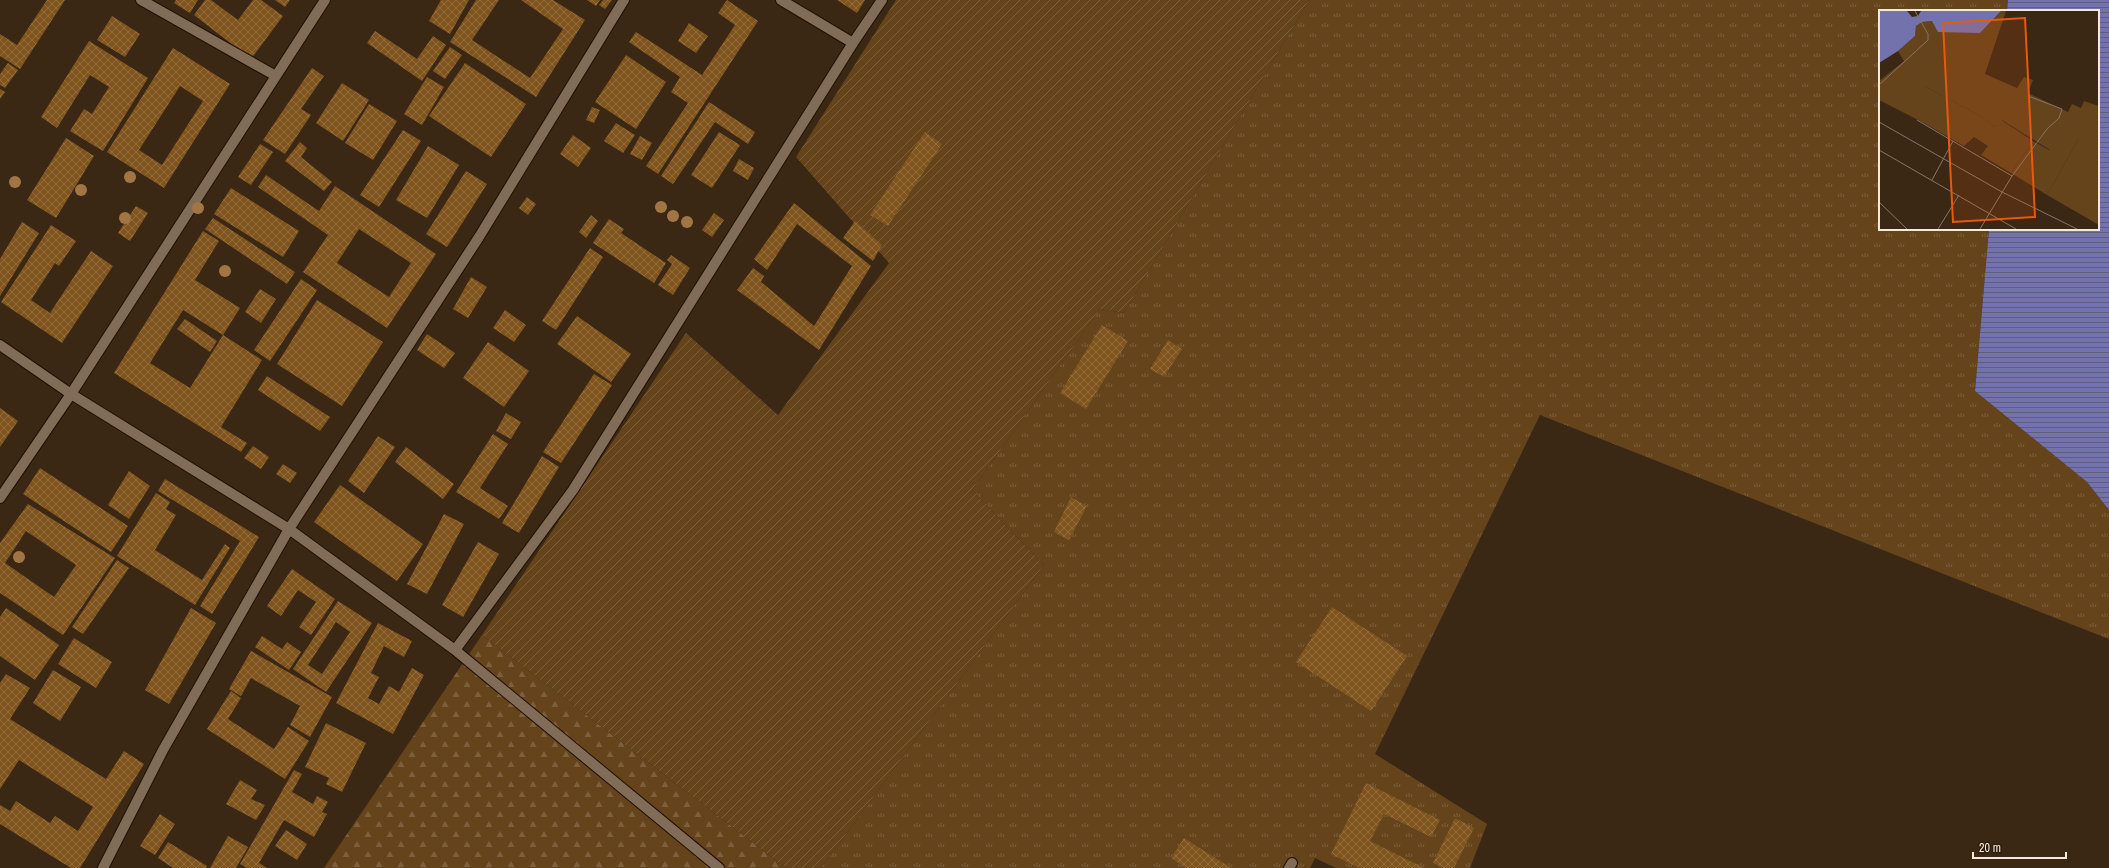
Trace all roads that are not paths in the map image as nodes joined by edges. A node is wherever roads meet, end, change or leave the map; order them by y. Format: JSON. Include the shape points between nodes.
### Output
{"nodes":[{"id":1,"x":141,"y":0,"type":"edge"},
{"id":2,"x":325,"y":0,"type":"edge"},
{"id":3,"x":624,"y":0,"type":"edge"},
{"id":4,"x":781,"y":0,"type":"edge"},
{"id":5,"x":882,"y":0,"type":"edge"},
{"id":6,"x":853,"y":43,"type":"junction"},
{"id":7,"x":276,"y":76,"type":"junction"},
{"id":8,"x":0,"y":345,"type":"edge"},
{"id":9,"x":71,"y":394,"type":"junction"},
{"id":10,"x":0,"y":498,"type":"edge"},
{"id":11,"x":289,"y":529,"type":"junction"},
{"id":12,"x":455,"y":650,"type":"junction"},
{"id":13,"x":103,"y":868,"type":"edge"},
{"id":14,"x":719,"y":868,"type":"edge"}],
"edges":[{"from":1,"to":7,"type":"street"},
{"from":2,"to":7,"type":"street"},
{"from":3,"to":11,"type":"street","via":[[479,237]]},
{"from":4,"to":6,"type":"street"},
{"from":5,"to":6,"type":"street"},
{"from":6,"to":12,"type":"street","via":[[573,490]]},
{"from":7,"to":9,"type":"street"},
{"from":8,"to":9,"type":"street"},
{"from":9,"to":10,"type":"street"},
{"from":9,"to":11,"type":"street"},
{"from":11,"to":12,"type":"street"},
{"from":11,"to":13,"type":"street","via":[[163,750]]},
{"from":12,"to":14,"type":"street"}]}
